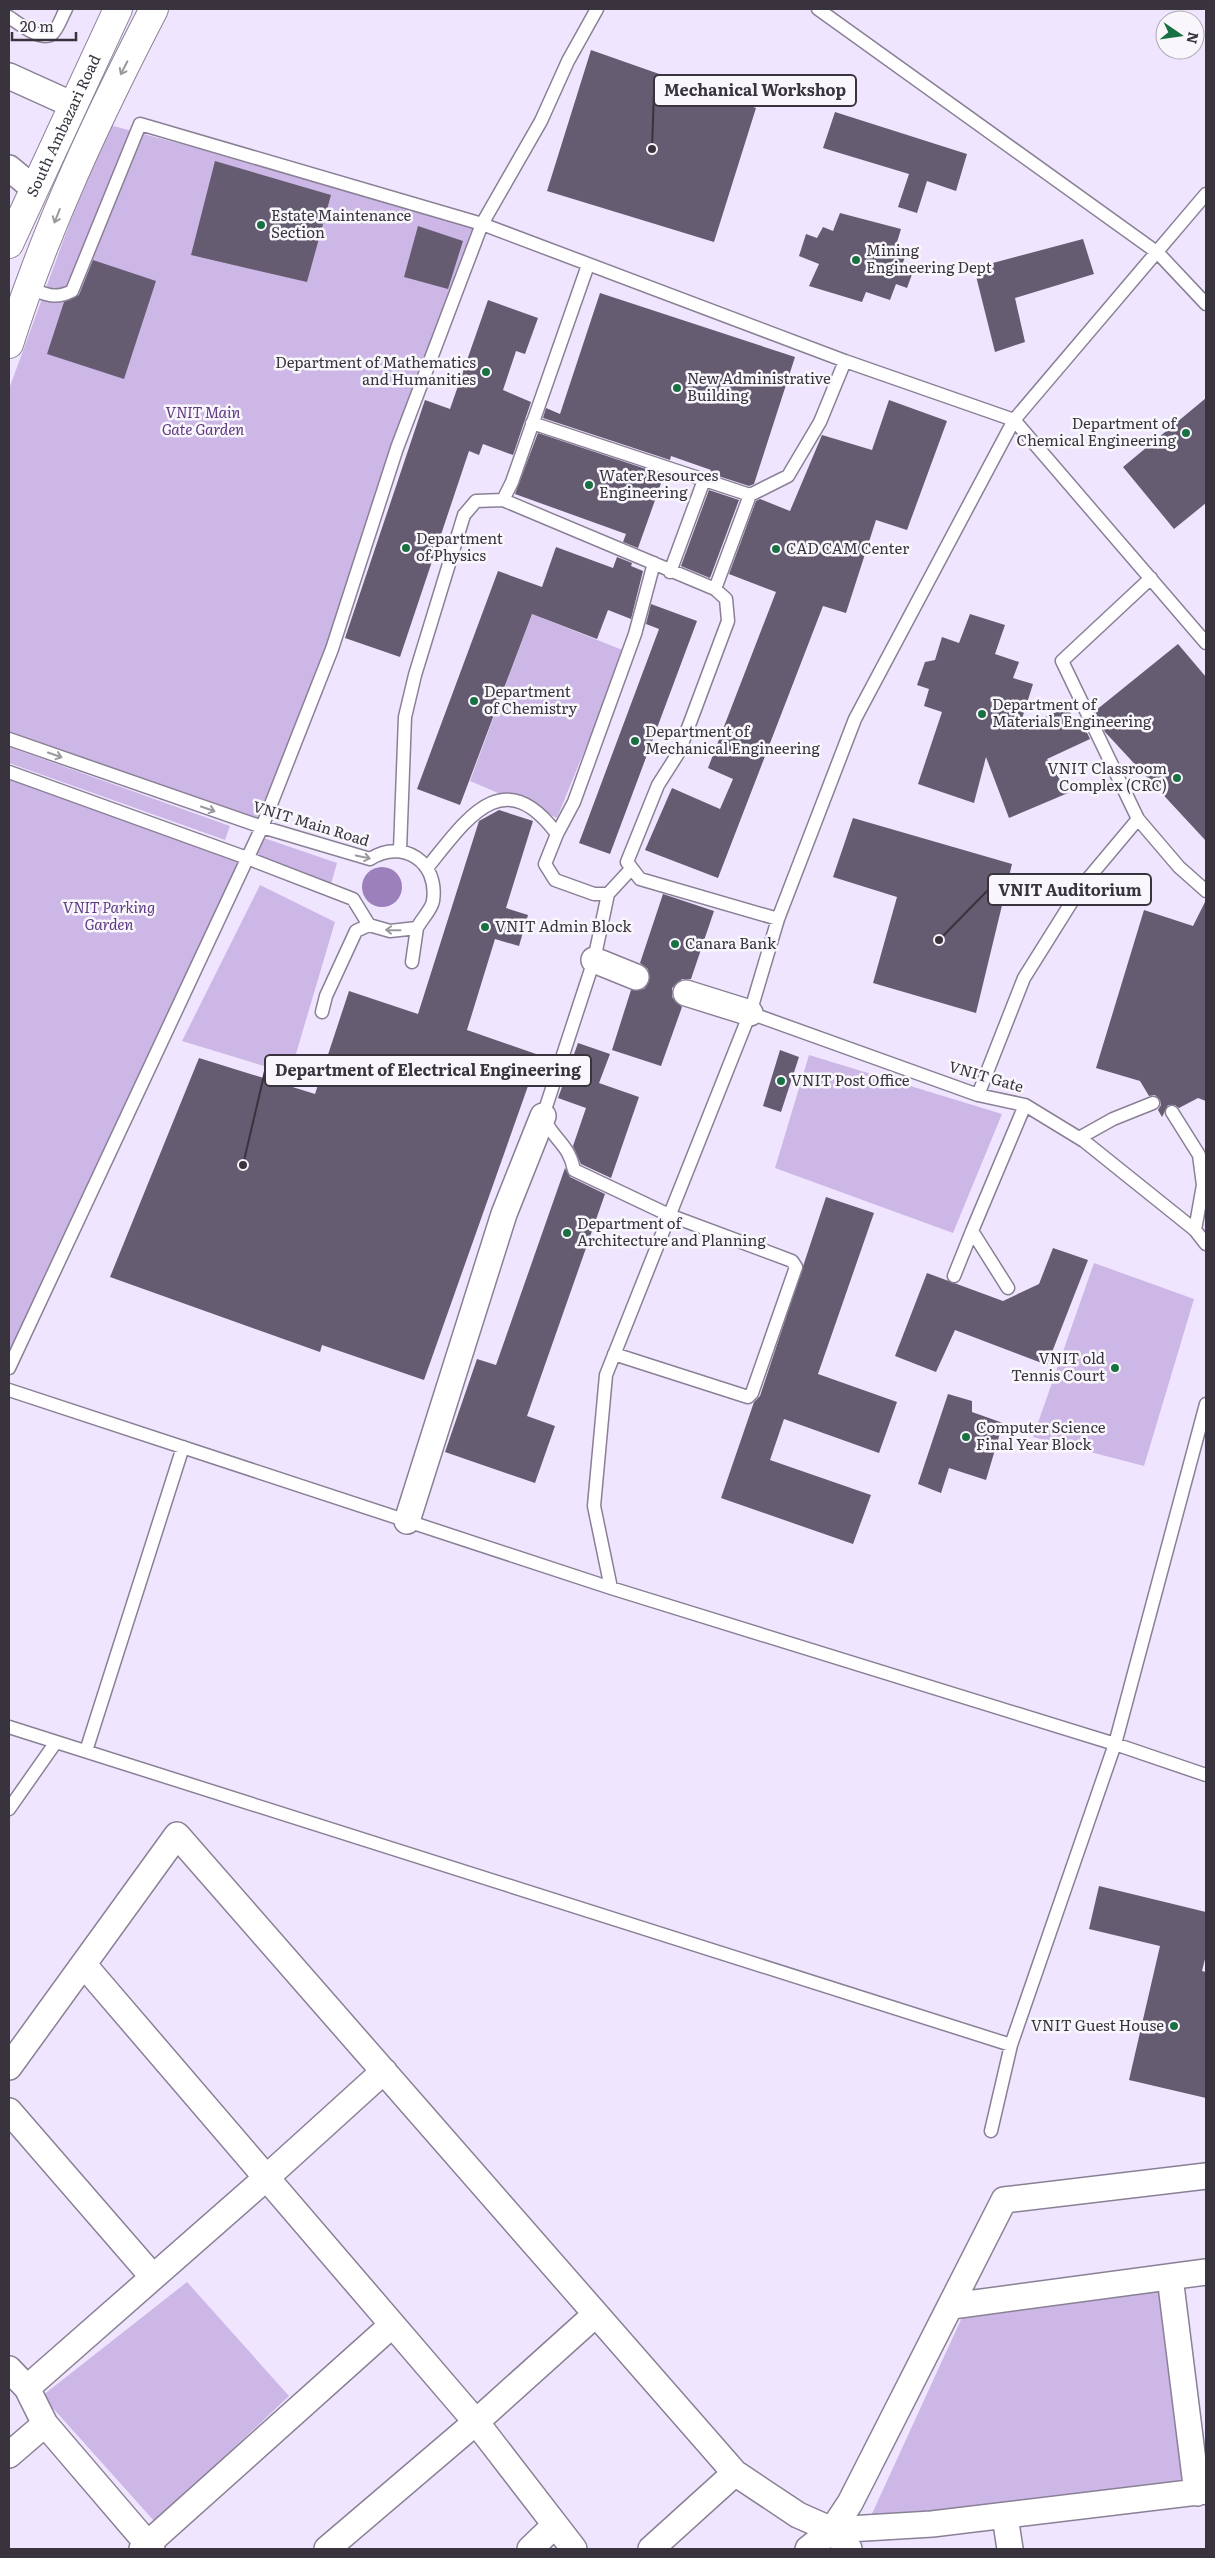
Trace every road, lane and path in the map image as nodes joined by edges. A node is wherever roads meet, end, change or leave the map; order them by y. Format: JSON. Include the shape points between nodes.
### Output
{"nodes":[{"id":1,"x":66,"y":9,"type":"edge"},
{"id":2,"x":154,"y":9,"type":"edge"},
{"id":3,"x":597,"y":9,"type":"edge"},
{"id":4,"x":818,"y":9,"type":"edge"},
{"id":5,"x":112,"y":11,"type":"edge"},
{"id":6,"x":9,"y":17,"type":"edge"},
{"id":7,"x":9,"y":76,"type":"edge"},
{"id":8,"x":73,"y":104,"type":"junction"},
{"id":9,"x":9,"y":168,"type":"edge"},
{"id":10,"x":33,"y":188,"type":"junction"},
{"id":11,"x":1206,"y":194,"type":"edge"},
{"id":12,"x":482,"y":224,"type":"junction"},
{"id":13,"x":9,"y":244,"type":"edge"},
{"id":14,"x":1158,"y":253,"type":"junction"},
{"id":15,"x":588,"y":265,"type":"junction"},
{"id":16,"x":28,"y":288,"type":"junction"},
{"id":17,"x":1206,"y":304,"type":"edge"},
{"id":18,"x":9,"y":344,"type":"edge"},
{"id":19,"x":845,"y":361,"type":"junction"},
{"id":20,"x":1014,"y":420,"type":"junction"},
{"id":21,"x":532,"y":423,"type":"junction"},
{"id":22,"x":704,"y":480,"type":"junction"},
{"id":23,"x":750,"y":495,"type":"junction"},
{"id":24,"x":503,"y":500,"type":"junction"},
{"id":25,"x":654,"y":564,"type":"junction"},
{"id":26,"x":670,"y":572,"type":"junction"},
{"id":27,"x":1151,"y":578,"type":"junction"},
{"id":28,"x":715,"y":589,"type":"junction"},
{"id":29,"x":1206,"y":643,"type":"edge"},
{"id":30,"x":9,"y":739,"type":"edge"},
{"id":31,"x":9,"y":772,"type":"edge"},
{"id":32,"x":1138,"y":819,"type":"junction"},
{"id":33,"x":262,"y":827,"type":"junction"},
{"id":34,"x":557,"y":834,"type":"junction"},
{"id":35,"x":400,"y":850,"type":"junction"},
{"id":36,"x":247,"y":858,"type":"junction"},
{"id":37,"x":427,"y":868,"type":"junction"},
{"id":38,"x":631,"y":870,"type":"junction"},
{"id":39,"x":1206,"y":891,"type":"edge"},
{"id":40,"x":608,"y":894,"type":"junction"},
{"id":41,"x":778,"y":919,"type":"junction"},
{"id":42,"x":370,"y":925,"type":"junction"},
{"id":43,"x":416,"y":928,"type":"junction"},
{"id":44,"x":594,"y":960,"type":"junction"},
{"id":45,"x":412,"y":962,"type":"dead end"},
{"id":46,"x":636,"y":977,"type":"dead end"},
{"id":47,"x":686,"y":993,"type":"dead end"},
{"id":48,"x":322,"y":1012,"type":"dead end"},
{"id":49,"x":750,"y":1013,"type":"junction"},
{"id":50,"x":978,"y":1095,"type":"junction"},
{"id":51,"x":1153,"y":1103,"type":"dead end"},
{"id":52,"x":1025,"y":1104,"type":"junction"},
{"id":53,"x":1172,"y":1112,"type":"dead end"},
{"id":54,"x":543,"y":1116,"type":"junction"},
{"id":55,"x":1079,"y":1138,"type":"junction"},
{"id":56,"x":669,"y":1215,"type":"junction"},
{"id":57,"x":1195,"y":1230,"type":"junction"},
{"id":58,"x":972,"y":1231,"type":"junction"},
{"id":59,"x":1206,"y":1244,"type":"edge"},
{"id":60,"x":954,"y":1276,"type":"dead end"},
{"id":61,"x":1008,"y":1288,"type":"dead end"},
{"id":62,"x":614,"y":1354,"type":"junction"},
{"id":63,"x":9,"y":1368,"type":"edge"},
{"id":64,"x":9,"y":1390,"type":"edge"},
{"id":65,"x":1206,"y":1404,"type":"edge"},
{"id":66,"x":183,"y":1446,"type":"junction"},
{"id":67,"x":406,"y":1521,"type":"junction"},
{"id":68,"x":611,"y":1588,"type":"junction"},
{"id":69,"x":9,"y":1727,"type":"edge"},
{"id":70,"x":56,"y":1742,"type":"junction"},
{"id":71,"x":1115,"y":1744,"type":"junction"},
{"id":72,"x":86,"y":1751,"type":"junction"},
{"id":73,"x":1206,"y":1775,"type":"edge"},
{"id":74,"x":9,"y":1809,"type":"edge"},
{"id":75,"x":84,"y":1964,"type":"junction"},
{"id":76,"x":1011,"y":2045,"type":"junction"},
{"id":77,"x":9,"y":2067,"type":"edge"},
{"id":78,"x":384,"y":2071,"type":"junction"},
{"id":79,"x":9,"y":2111,"type":"edge"},
{"id":80,"x":991,"y":2131,"type":"dead end"},
{"id":81,"x":1206,"y":2176,"type":"edge"},
{"id":82,"x":266,"y":2178,"type":"junction"},
{"id":83,"x":1206,"y":2272,"type":"edge"},
{"id":84,"x":154,"y":2277,"type":"junction"},
{"id":85,"x":1170,"y":2277,"type":"junction"},
{"id":86,"x":952,"y":2306,"type":"junction"},
{"id":87,"x":596,"y":2314,"type":"junction"},
{"id":88,"x":392,"y":2325,"type":"junction"},
{"id":89,"x":9,"y":2369,"type":"edge"},
{"id":90,"x":27,"y":2388,"type":"junction"},
{"id":91,"x":476,"y":2422,"type":"junction"},
{"id":92,"x":45,"y":2424,"type":"junction"},
{"id":93,"x":9,"y":2455,"type":"edge"},
{"id":94,"x":735,"y":2473,"type":"junction"},
{"id":95,"x":1202,"y":2492,"type":"edge"},
{"id":96,"x":1005,"y":2516,"type":"junction"},
{"id":97,"x":555,"y":2525,"type":"junction"},
{"id":98,"x":832,"y":2530,"type":"junction"},
{"id":99,"x":147,"y":2547,"type":"edge"},
{"id":100,"x":327,"y":2549,"type":"edge"},
{"id":101,"x":530,"y":2549,"type":"edge"},
{"id":102,"x":574,"y":2549,"type":"edge"},
{"id":103,"x":651,"y":2549,"type":"edge"},
{"id":104,"x":808,"y":2549,"type":"edge"},
{"id":105,"x":849,"y":2549,"type":"edge"},
{"id":106,"x":1010,"y":2549,"type":"edge"}],
"edges":[{"from":1,"to":6,"type":"lane","via":[[54,33],[48,36]]},
{"from":2,"to":16,"type":"main road","one_way":true,"via":[[97,120]]},
{"from":3,"to":12,"type":"lane","via":[[568,61],[541,121]]},
{"from":4,"to":14,"type":"lane"},
{"from":5,"to":8,"type":"main road","name":"South Ambazari Road"},
{"from":7,"to":8,"type":"street"},
{"from":8,"to":10,"type":"main road","name":"South Ambazari Road"},
{"from":9,"to":10,"type":"street"},
{"from":10,"to":13,"type":"main road","name":"South Ambazari Road"},
{"from":11,"to":14,"type":"lane"},
{"from":12,"to":15,"type":"lane"},
{"from":12,"to":16,"type":"lane","via":[[140,124],[72,291],[61,297]]},
{"from":12,"to":33,"type":"lane","via":[[397,448],[332,648]]},
{"from":14,"to":17,"type":"lane"},
{"from":14,"to":20,"type":"lane"},
{"from":15,"to":19,"type":"lane"},
{"from":15,"to":21,"type":"lane"},
{"from":16,"to":18,"type":"main road"},
{"from":19,"to":20,"type":"lane"},
{"from":19,"to":23,"type":"lane","via":[[820,422],[788,476]]},
{"from":20,"to":27,"type":"lane"},
{"from":20,"to":41,"type":"lane","via":[[855,719]]},
{"from":21,"to":22,"type":"lane"},
{"from":21,"to":24,"type":"lane"},
{"from":22,"to":23,"type":"lane"},
{"from":22,"to":26,"type":"lane"},
{"from":23,"to":28,"type":"lane"},
{"from":24,"to":25,"type":"lane"},
{"from":24,"to":35,"type":"lane","via":[[476,501],[464,515],[415,675],[406,717]]},
{"from":25,"to":26,"type":"lane"},
{"from":25,"to":34,"type":"lane","via":[[636,634],[574,802]]},
{"from":26,"to":28,"type":"lane"},
{"from":27,"to":29,"type":"lane"},
{"from":27,"to":32,"type":"lane","via":[[1062,661]]},
{"from":28,"to":38,"type":"lane","via":[[726,599],[728,621],[679,752],[658,785],[627,862]]},
{"from":30,"to":33,"type":"lane","name":"VNIT Main Road","one_way":true},
{"from":31,"to":36,"type":"lane"},
{"from":32,"to":39,"type":"lane","via":[[1179,868]]},
{"from":32,"to":50,"type":"lane","via":[[1081,888],[1024,978]]},
{"from":33,"to":35,"type":"lane","name":"VNIT Main Road","one_way":true,"via":[[370,859],[380,853]]},
{"from":33,"to":36,"type":"lane"},
{"from":34,"to":37,"type":"lane","via":[[539,810],[512,799],[484,805],[467,819]]},
{"from":34,"to":40,"type":"lane","via":[[545,864],[555,880],[594,894]]},
{"from":35,"to":37,"type":"lane","via":[[421,860]]},
{"from":36,"to":42,"type":"lane","via":[[353,899]]},
{"from":36,"to":63,"type":"lane"},
{"from":37,"to":43,"type":"lane","via":[[433,902]]},
{"from":38,"to":40,"type":"lane"},
{"from":38,"to":41,"type":"lane","via":[[640,879]]},
{"from":40,"to":44,"type":"lane"},
{"from":41,"to":49,"type":"lane"},
{"from":43,"to":42,"type":"lane","one_way":true,"via":[[390,932]]},
{"from":42,"to":48,"type":"lane","via":[[356,931],[326,996]]},
{"from":43,"to":45,"type":"lane"},
{"from":44,"to":46,"type":"street"},
{"from":44,"to":54,"type":"lane"},
{"from":47,"to":49,"type":"street"},
{"from":49,"to":50,"type":"lane","name":"VNIT Gate"},
{"from":49,"to":56,"type":"lane"},
{"from":50,"to":52,"type":"lane","name":"VNIT Gate"},
{"from":51,"to":55,"type":"lane","via":[[1113,1119]]},
{"from":52,"to":55,"type":"lane","name":"VNIT Gate"},
{"from":52,"to":58,"type":"lane"},
{"from":53,"to":57,"type":"lane","via":[[1199,1155],[1203,1185]]},
{"from":54,"to":56,"type":"lane","via":[[546,1126],[571,1156],[574,1170]]},
{"from":54,"to":67,"type":"street","via":[[504,1214]]},
{"from":55,"to":57,"type":"lane","name":"VNIT Gate"},
{"from":56,"to":62,"type":"lane"},
{"from":56,"to":62,"type":"lane","via":[[792,1261],[796,1267],[752,1393],[748,1397]]},
{"from":57,"to":59,"type":"lane","name":"VNIT Gate"},
{"from":58,"to":60,"type":"lane"},
{"from":58,"to":61,"type":"lane"},
{"from":62,"to":68,"type":"lane","via":[[606,1375],[594,1506]]},
{"from":64,"to":66,"type":"lane"},
{"from":65,"to":71,"type":"lane"},
{"from":66,"to":67,"type":"lane"},
{"from":66,"to":72,"type":"lane"},
{"from":67,"to":68,"type":"lane"},
{"from":68,"to":71,"type":"lane"},
{"from":69,"to":70,"type":"lane"},
{"from":70,"to":72,"type":"lane"},
{"from":70,"to":74,"type":"lane"},
{"from":71,"to":73,"type":"lane"},
{"from":71,"to":76,"type":"lane"},
{"from":72,"to":76,"type":"lane"},
{"from":75,"to":77,"type":"street"},
{"from":75,"to":78,"type":"street","via":[[177,1835]]},
{"from":75,"to":82,"type":"street"},
{"from":76,"to":80,"type":"lane"},
{"from":78,"to":82,"type":"street"},
{"from":78,"to":87,"type":"street"},
{"from":79,"to":84,"type":"street"},
{"from":81,"to":86,"type":"street","via":[[1004,2200]]},
{"from":82,"to":84,"type":"street"},
{"from":82,"to":88,"type":"street"},
{"from":83,"to":85,"type":"street"},
{"from":84,"to":90,"type":"street"},
{"from":85,"to":86,"type":"street"},
{"from":85,"to":95,"type":"street"},
{"from":86,"to":98,"type":"street","via":[[850,2503]]},
{"from":87,"to":91,"type":"street"},
{"from":87,"to":94,"type":"street"},
{"from":88,"to":91,"type":"street"},
{"from":88,"to":99,"type":"street"},
{"from":89,"to":90,"type":"street"},
{"from":90,"to":92,"type":"street"},
{"from":91,"to":97,"type":"street"},
{"from":91,"to":100,"type":"street"},
{"from":92,"to":93,"type":"street"},
{"from":92,"to":99,"type":"street"},
{"from":94,"to":98,"type":"street","via":[[798,2515]]},
{"from":94,"to":103,"type":"street"},
{"from":95,"to":96,"type":"street"},
{"from":96,"to":98,"type":"street"},
{"from":96,"to":106,"type":"street"},
{"from":97,"to":101,"type":"street"},
{"from":97,"to":102,"type":"street"},
{"from":98,"to":104,"type":"street"},
{"from":98,"to":105,"type":"street"}]}
